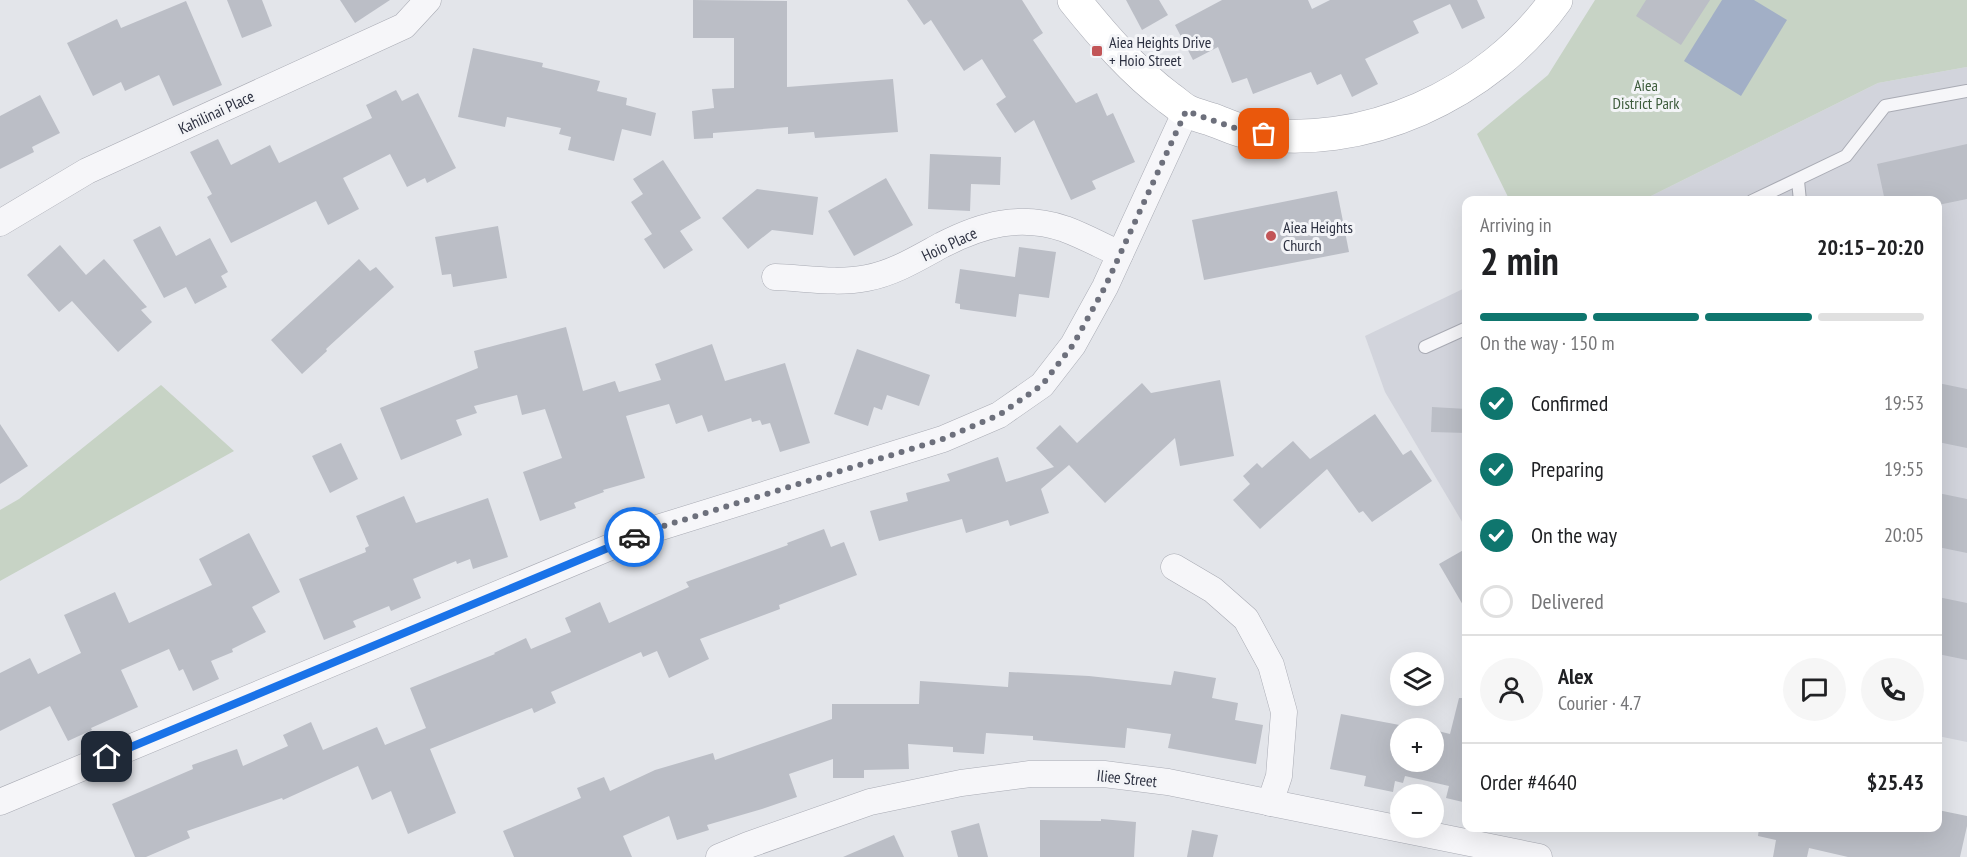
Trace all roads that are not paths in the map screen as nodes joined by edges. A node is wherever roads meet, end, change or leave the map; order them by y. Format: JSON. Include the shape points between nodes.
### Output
{"nodes":[{"id":1,"x":429,"y":0,"type":"edge"},
{"id":2,"x":1074,"y":0,"type":"edge"},
{"id":3,"x":1556,"y":0,"type":"edge"},
{"id":4,"x":1967,"y":91,"type":"edge"},
{"id":5,"x":1186,"y":111,"type":"junction"},
{"id":6,"x":1798,"y":181,"type":"junction"},
{"id":7,"x":1764,"y":196,"type":"edge"},
{"id":8,"x":1800,"y":196,"type":"edge"},
{"id":9,"x":0,"y":223,"type":"edge"},
{"id":10,"x":1120,"y":254,"type":"junction"},
{"id":11,"x":775,"y":277,"type":"dead end"},
{"id":12,"x":1462,"y":330,"type":"edge"},
{"id":13,"x":1425,"y":347,"type":"dead end"},
{"id":14,"x":1174,"y":567,"type":"dead end"},
{"id":15,"x":0,"y":802,"type":"edge"},
{"id":16,"x":1270,"y":803,"type":"junction"},
{"id":17,"x":719,"y":857,"type":"edge"},
{"id":18,"x":1539,"y":857,"type":"edge"}],
"edges":[{"from":1,"to":9,"type":"street","name":"Kahilinai Place","via":[[404,26],[87,171]]},
{"from":2,"to":5,"type":"street","via":[[1155,87]]},
{"from":3,"to":5,"type":"street","via":[[1521,42],[1476,78],[1394,120],[1347,132],[1299,136],[1246,132]]},
{"from":4,"to":6,"type":"lane","via":[[1885,106],[1846,156]]},
{"from":5,"to":10,"type":"street"},
{"from":6,"to":7,"type":"lane"},
{"from":6,"to":8,"type":"lane"},
{"from":10,"to":11,"type":"street","name":"Hoio Place","via":[[1066,230],[1015,221],[988,226],[949,241],[893,271],[866,278]]},
{"from":10,"to":15,"type":"street","via":[[1073,345],[1042,385],[999,415],[943,439],[651,530]]},
{"from":12,"to":13,"type":"lane"},
{"from":14,"to":16,"type":"street","via":[[1213,590],[1246,619],[1270,665],[1284,712],[1279,776]]},
{"from":16,"to":17,"type":"street","name":"Iliee Street","via":[[1168,782],[1104,774],[1030,774],[961,783],[870,802]]},
{"from":16,"to":18,"type":"street","name":"Iliee Street"}]}
